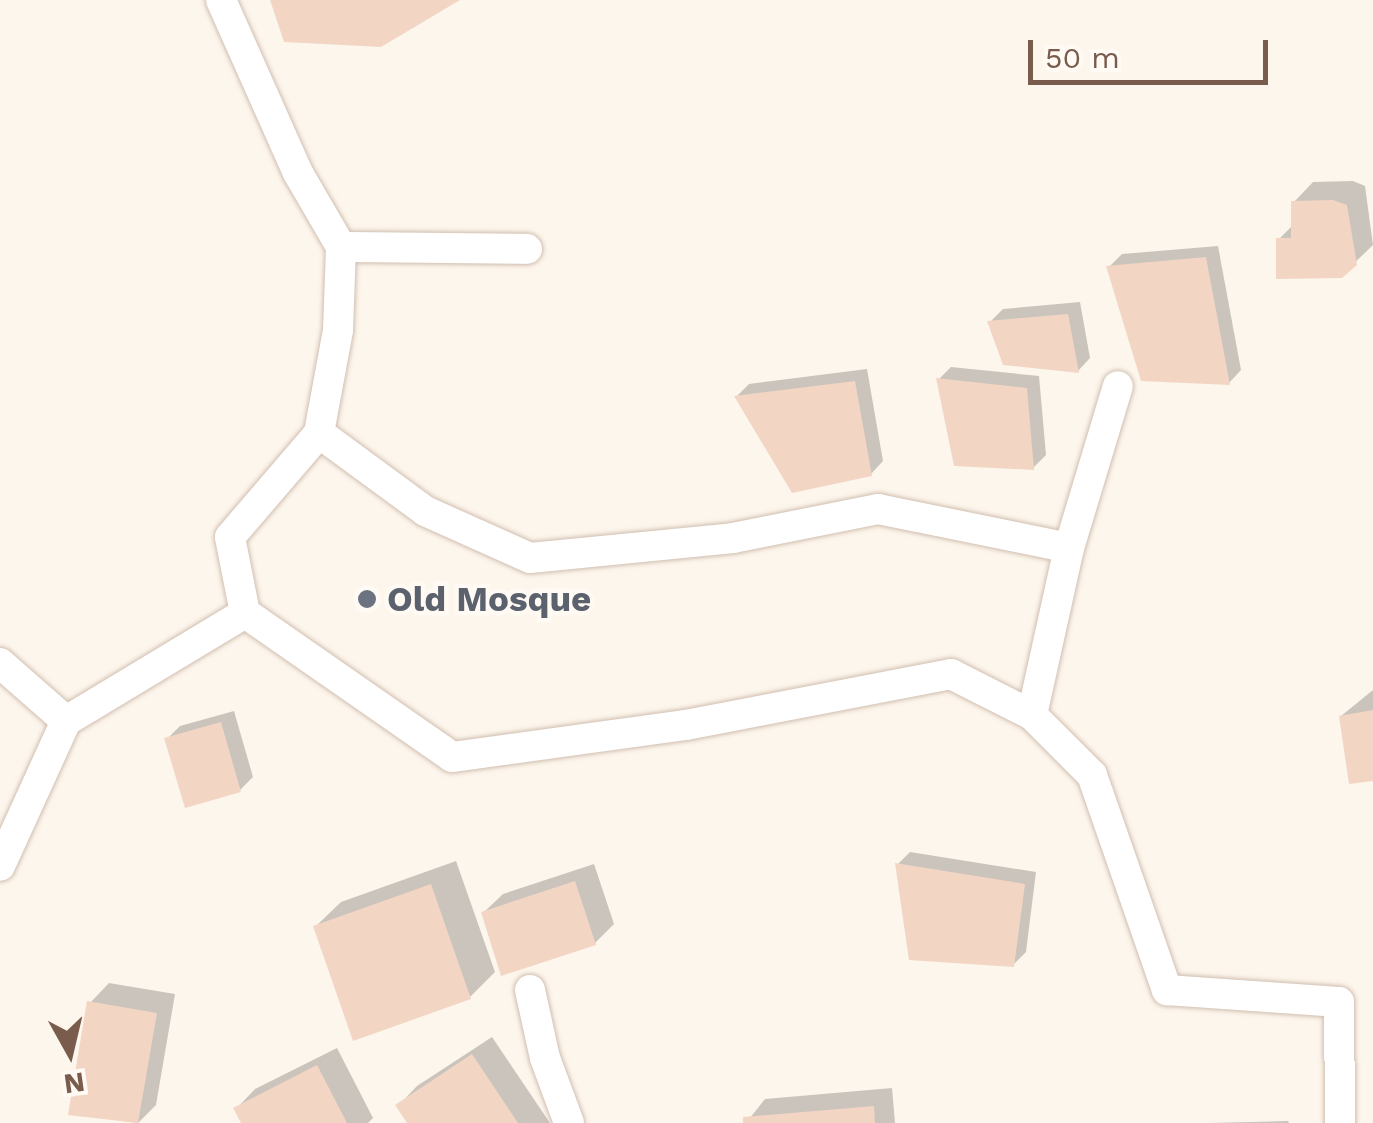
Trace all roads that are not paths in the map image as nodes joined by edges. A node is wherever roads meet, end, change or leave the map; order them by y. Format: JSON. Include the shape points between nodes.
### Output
{"nodes":[{"id":1,"x":221,"y":0,"type":"edge"},
{"id":2,"x":341,"y":247,"type":"junction"},
{"id":3,"x":526,"y":249,"type":"dead end"},
{"id":4,"x":1118,"y":386,"type":"dead end"},
{"id":5,"x":319,"y":433,"type":"junction"},
{"id":6,"x":1069,"y":548,"type":"junction"},
{"id":7,"x":245,"y":613,"type":"junction"},
{"id":8,"x":0,"y":663,"type":"edge"},
{"id":9,"x":1032,"y":715,"type":"junction"},
{"id":10,"x":66,"y":721,"type":"junction"},
{"id":11,"x":0,"y":866,"type":"edge"},
{"id":12,"x":530,"y":990,"type":"dead end"},
{"id":13,"x":569,"y":1123,"type":"edge"},
{"id":14,"x":1340,"y":1123,"type":"edge"}],
"edges":[{"from":1,"to":2,"type":"street","via":[[298,173]]},
{"from":2,"to":3,"type":"street"},
{"from":2,"to":5,"type":"street","via":[[338,330]]},
{"from":4,"to":6,"type":"street"},
{"from":5,"to":6,"type":"street","via":[[425,511],[530,558],[733,538],[878,509]]},
{"from":5,"to":7,"type":"street","via":[[230,537]]},
{"from":6,"to":9,"type":"street"},
{"from":7,"to":9,"type":"street","via":[[452,758],[686,725],[951,674]]},
{"from":7,"to":10,"type":"street"},
{"from":8,"to":10,"type":"street"},
{"from":9,"to":14,"type":"street","via":[[1092,776],[1166,990],[1339,1002]]},
{"from":10,"to":11,"type":"street"},
{"from":12,"to":13,"type":"street"}]}
